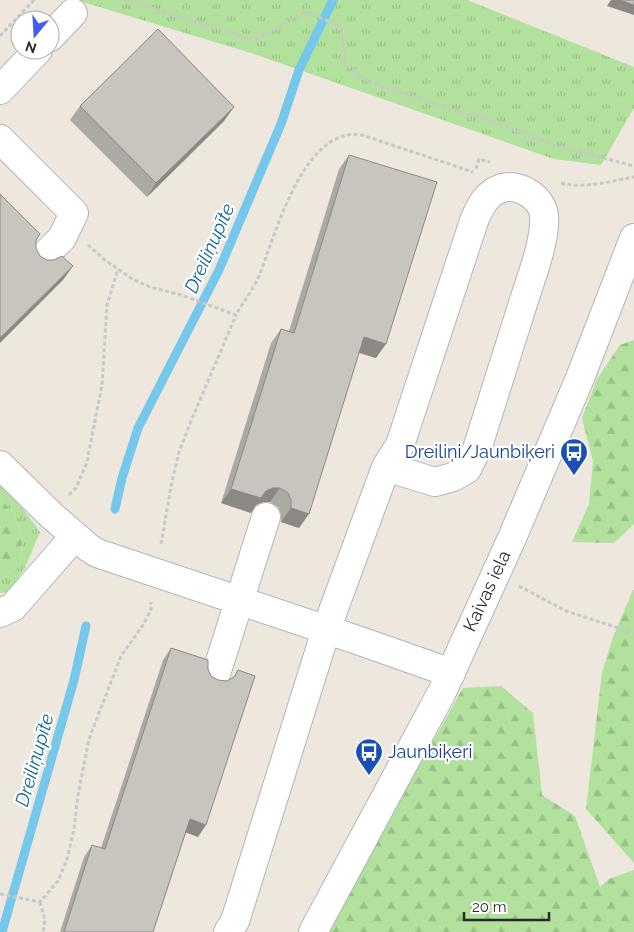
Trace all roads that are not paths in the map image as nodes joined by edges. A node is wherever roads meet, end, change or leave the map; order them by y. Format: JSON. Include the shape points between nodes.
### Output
{"nodes":[{"id":1,"x":73,"y":14,"type":"dead end"},
{"id":2,"x":60,"y":27,"type":"edge"},
{"id":3,"x":28,"y":60,"type":"edge"},
{"id":4,"x":0,"y":90,"type":"edge"},
{"id":5,"x":0,"y":139,"type":"edge"},
{"id":6,"x":634,"y":238,"type":"edge"},
{"id":7,"x":41,"y":259,"type":"edge"},
{"id":8,"x":0,"y":465,"type":"edge"},
{"id":9,"x":386,"y":467,"type":"junction"},
{"id":10,"x":266,"y":517,"type":"edge"},
{"id":11,"x":75,"y":536,"type":"junction"},
{"id":12,"x":240,"y":600,"type":"junction"},
{"id":13,"x":0,"y":612,"type":"edge"},
{"id":14,"x":326,"y":630,"type":"junction"},
{"id":15,"x":450,"y":673,"type":"junction"},
{"id":16,"x":215,"y":677,"type":"edge"},
{"id":17,"x":228,"y":932,"type":"edge"},
{"id":18,"x":313,"y":932,"type":"edge"}],
"edges":[{"from":1,"to":2,"type":"street"},
{"from":3,"to":4,"type":"street"},
{"from":5,"to":7,"type":"street","via":[[74,214],[62,238]]},
{"from":6,"to":15,"type":"street","name":"Kaivas iela","via":[[580,378]]},
{"from":8,"to":11,"type":"street"},
{"from":9,"to":9,"type":"street","via":[[435,482],[467,469],[477,449],[536,262],[543,230],[545,215],[536,199],[527,192],[516,188],[492,192],[474,218],[400,445]]},
{"from":9,"to":14,"type":"street"},
{"from":10,"to":12,"type":"street"},
{"from":11,"to":12,"type":"street","via":[[97,553]]},
{"from":11,"to":13,"type":"street","via":[[13,607]]},
{"from":12,"to":14,"type":"street"},
{"from":12,"to":16,"type":"street"},
{"from":14,"to":15,"type":"street"},
{"from":14,"to":17,"type":"street","via":[[235,921]]},
{"from":15,"to":18,"type":"street","name":"Kaivas iela"}]}
